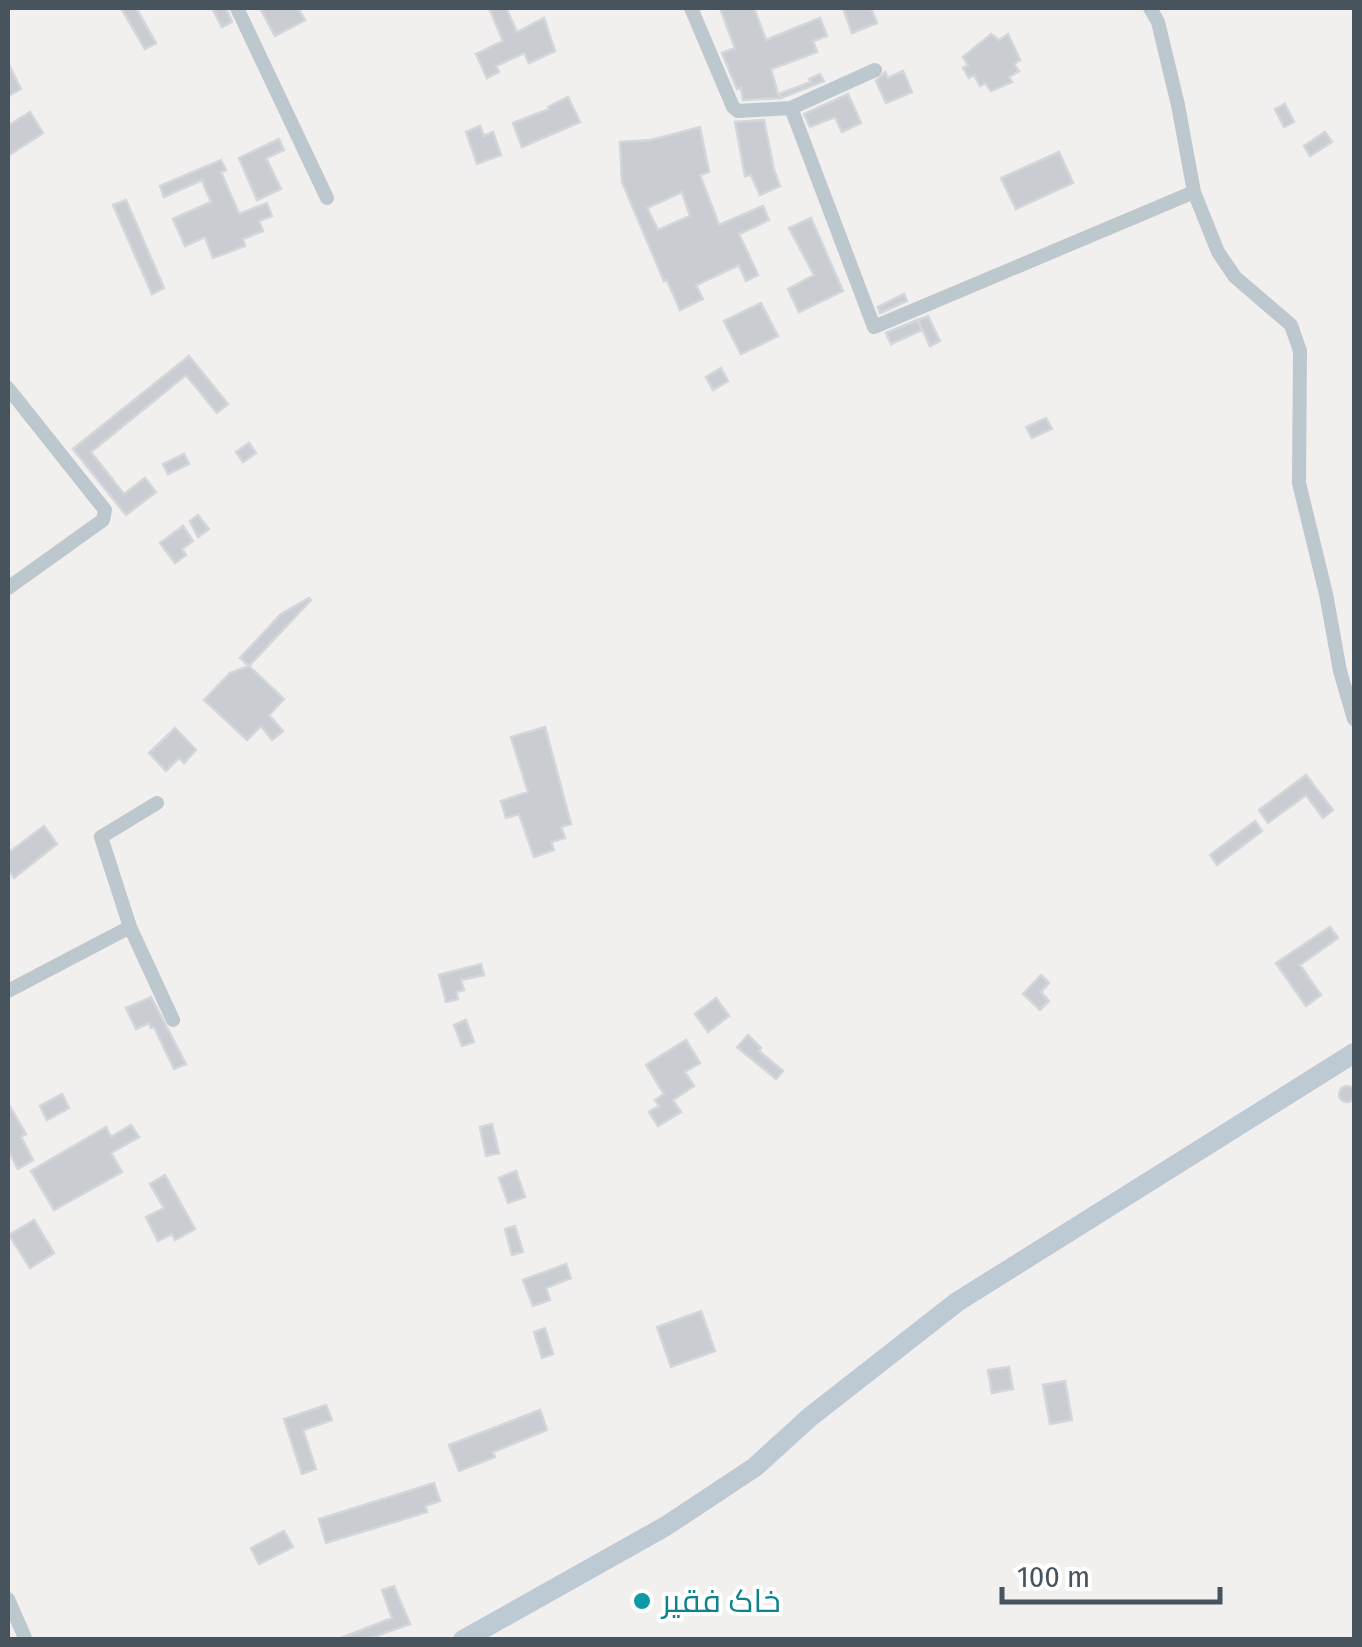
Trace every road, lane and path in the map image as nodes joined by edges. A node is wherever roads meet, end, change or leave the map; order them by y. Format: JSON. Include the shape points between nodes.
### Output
{"nodes":[{"id":1,"x":237,"y":8,"type":"edge"},
{"id":2,"x":691,"y":8,"type":"edge"},
{"id":3,"x":1150,"y":8,"type":"edge"},
{"id":4,"x":876,"y":70,"type":"dead end"},
{"id":5,"x":791,"y":108,"type":"junction"},
{"id":6,"x":1194,"y":192,"type":"junction"},
{"id":7,"x":328,"y":198,"type":"dead end"},
{"id":8,"x":8,"y":388,"type":"edge"},
{"id":9,"x":8,"y":588,"type":"edge"},
{"id":10,"x":1354,"y":713,"type":"edge"},
{"id":11,"x":157,"y":803,"type":"dead end"},
{"id":12,"x":130,"y":928,"type":"junction"},
{"id":13,"x":8,"y":991,"type":"edge"},
{"id":14,"x":173,"y":1020,"type":"dead end"},
{"id":15,"x":1354,"y":1053,"type":"edge"},
{"id":16,"x":8,"y":1599,"type":"edge"},
{"id":17,"x":26,"y":1640,"type":"edge"},
{"id":18,"x":463,"y":1640,"type":"edge"}],
"edges":[{"from":1,"to":7,"type":"street"},
{"from":2,"to":5,"type":"street","via":[[733,108]]},
{"from":3,"to":6,"type":"street"},
{"from":4,"to":5,"type":"street"},
{"from":5,"to":6,"type":"street","via":[[874,327]]},
{"from":6,"to":10,"type":"street","via":[[1218,252],[1235,277],[1291,325],[1300,350],[1299,483]]},
{"from":8,"to":9,"type":"street","via":[[105,510],[103,520]]},
{"from":11,"to":12,"type":"street","via":[[101,837]]},
{"from":12,"to":13,"type":"street"},
{"from":12,"to":14,"type":"street"},
{"from":15,"to":18,"type":"street","via":[[957,1302],[755,1467],[666,1526]]},
{"from":16,"to":17,"type":"street"}]}
